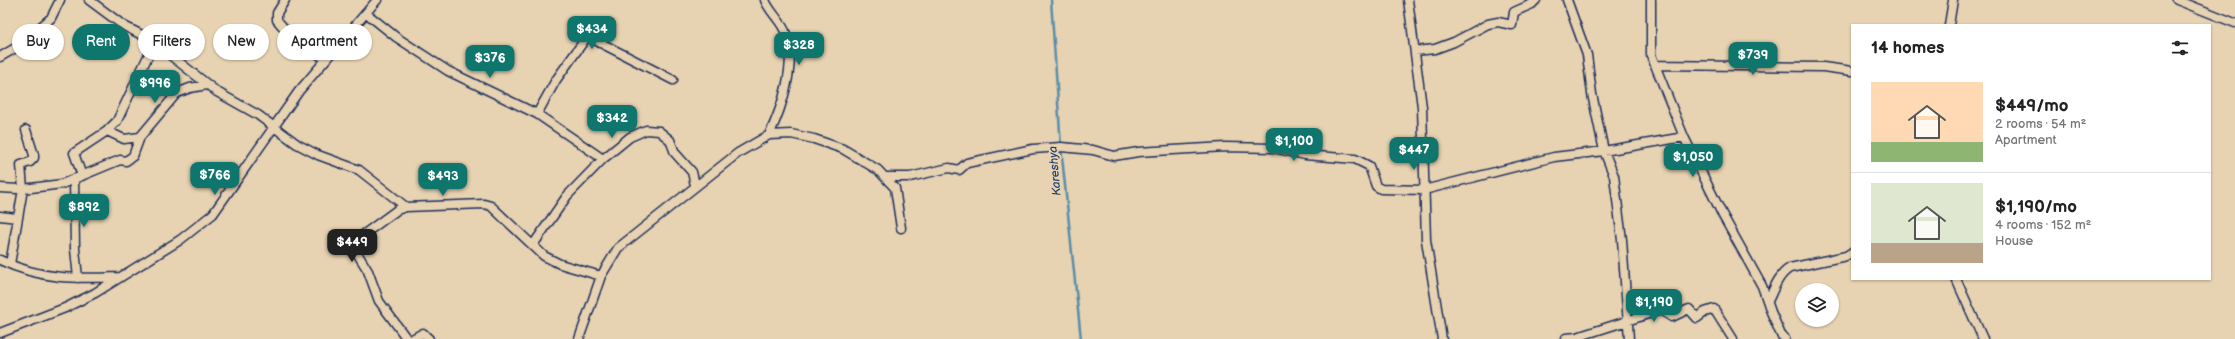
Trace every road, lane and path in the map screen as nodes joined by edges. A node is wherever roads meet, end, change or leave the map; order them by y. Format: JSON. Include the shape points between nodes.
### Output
{"nodes":[{"id":1,"x":60,"y":0,"type":"edge"},
{"id":2,"x":89,"y":0,"type":"edge"},
{"id":3,"x":285,"y":0,"type":"edge"},
{"id":4,"x":377,"y":0,"type":"edge"},
{"id":5,"x":765,"y":0,"type":"edge"},
{"id":6,"x":1408,"y":0,"type":"edge"},
{"id":7,"x":1536,"y":0,"type":"edge"},
{"id":8,"x":1567,"y":0,"type":"edge"},
{"id":9,"x":1651,"y":0,"type":"edge"},
{"id":10,"x":1953,"y":0,"type":"edge"},
{"id":11,"x":2177,"y":0,"type":"edge"},
{"id":12,"x":366,"y":13,"type":"junction"},
{"id":13,"x":2235,"y":23,"type":"edge"},
{"id":14,"x":280,"y":24,"type":"edge"},
{"id":15,"x":356,"y":24,"type":"edge"},
{"id":16,"x":1949,"y":24,"type":"edge"},
{"id":17,"x":138,"y":33,"type":"edge"},
{"id":18,"x":1415,"y":51,"type":"junction"},
{"id":19,"x":0,"y":57,"type":"edge"},
{"id":20,"x":146,"y":60,"type":"edge"},
{"id":21,"x":176,"y":60,"type":"edge"},
{"id":22,"x":324,"y":60,"type":"edge"},
{"id":23,"x":1656,"y":65,"type":"junction"},
{"id":24,"x":1851,"y":70,"type":"edge"},
{"id":25,"x":673,"y":80,"type":"dead end"},
{"id":26,"x":207,"y":85,"type":"junction"},
{"id":27,"x":537,"y":114,"type":"junction"},
{"id":28,"x":274,"y":126,"type":"junction"},
{"id":29,"x":26,"y":130,"type":"dead end"},
{"id":30,"x":107,"y":131,"type":"junction"},
{"id":31,"x":770,"y":135,"type":"junction"},
{"id":32,"x":140,"y":137,"type":"junction"},
{"id":33,"x":1684,"y":137,"type":"junction"},
{"id":34,"x":1604,"y":151,"type":"junction"},
{"id":35,"x":603,"y":159,"type":"junction"},
{"id":36,"x":82,"y":176,"type":"junction"},
{"id":37,"x":886,"y":177,"type":"junction"},
{"id":38,"x":74,"y":179,"type":"junction"},
{"id":39,"x":696,"y":185,"type":"junction"},
{"id":40,"x":0,"y":188,"type":"edge"},
{"id":41,"x":22,"y":190,"type":"junction"},
{"id":42,"x":1424,"y":190,"type":"junction"},
{"id":43,"x":406,"y":207,"type":"junction"},
{"id":44,"x":0,"y":216,"type":"edge"},
{"id":45,"x":17,"y":218,"type":"junction"},
{"id":46,"x":900,"y":228,"type":"dead end"},
{"id":47,"x":533,"y":245,"type":"junction"},
{"id":48,"x":1851,"y":253,"type":"edge"},
{"id":49,"x":0,"y":260,"type":"edge"},
{"id":50,"x":10,"y":264,"type":"junction"},
{"id":51,"x":601,"y":276,"type":"junction"},
{"id":52,"x":122,"y":277,"type":"junction"},
{"id":53,"x":78,"y":278,"type":"junction"},
{"id":54,"x":1956,"y":280,"type":"edge"},
{"id":55,"x":1768,"y":302,"type":"junction"},
{"id":56,"x":1627,"y":321,"type":"junction"},
{"id":57,"x":0,"y":333,"type":"edge"},
{"id":58,"x":1783,"y":337,"type":"edge"},
{"id":59,"x":1566,"y":338,"type":"dead end"},
{"id":60,"x":407,"y":339,"type":"edge"},
{"id":61,"x":412,"y":339,"type":"edge"},
{"id":62,"x":429,"y":339,"type":"edge"},
{"id":63,"x":579,"y":339,"type":"edge"},
{"id":64,"x":1442,"y":339,"type":"edge"},
{"id":65,"x":1629,"y":339,"type":"edge"},
{"id":66,"x":1733,"y":339,"type":"edge"},
{"id":67,"x":1772,"y":339,"type":"edge"},
{"id":68,"x":1983,"y":339,"type":"edge"}],
"edges":[{"from":1,"to":19,"type":"street","via":[[51,18],[17,47]]},
{"from":2,"to":17,"type":"street","via":[[124,26]]},
{"from":3,"to":14,"type":"street","via":[[277,13],[276,20]]},
{"from":4,"to":12,"type":"street"},
{"from":5,"to":31,"type":"street","via":[[783,25],[788,47],[788,69],[781,111]]},
{"from":6,"to":18,"type":"street"},
{"from":7,"to":18,"type":"street","via":[[1514,12],[1512,25],[1498,22],[1488,24],[1454,42],[1435,49]]},
{"from":8,"to":34,"type":"street","via":[[1587,55]]},
{"from":9,"to":23,"type":"street","via":[[1651,55]]},
{"from":10,"to":16,"type":"street"},
{"from":11,"to":13,"type":"street"},
{"from":12,"to":15,"type":"street"},
{"from":12,"to":27,"type":"street","via":[[396,37],[448,71]]},
{"from":18,"to":42,"type":"street","via":[[1422,107]]},
{"from":20,"to":30,"type":"street","via":[[117,121]]},
{"from":21,"to":26,"type":"street"},
{"from":22,"to":28,"type":"street"},
{"from":23,"to":24,"type":"street","via":[[1823,67]]},
{"from":23,"to":33,"type":"street"},
{"from":25,"to":27,"type":"street","via":[[586,38],[556,80]]},
{"from":26,"to":28,"type":"street"},
{"from":26,"to":32,"type":"street","via":[[177,93]]},
{"from":27,"to":35,"type":"street"},
{"from":28,"to":43,"type":"street","via":[[318,156],[359,170]]},
{"from":28,"to":52,"type":"street","via":[[213,214],[180,240]]},
{"from":29,"to":41,"type":"street","via":[[34,158],[21,165]]},
{"from":30,"to":32,"type":"street","via":[[124,139]]},
{"from":30,"to":36,"type":"street","via":[[74,152]]},
{"from":31,"to":37,"type":"street","via":[[790,134],[843,149]]},
{"from":31,"to":39,"type":"street","via":[[738,153]]},
{"from":32,"to":36,"type":"street","via":[[133,156]]},
{"from":33,"to":34,"type":"street"},
{"from":33,"to":55,"type":"street"},
{"from":34,"to":42,"type":"street","via":[[1554,157]]},
{"from":34,"to":56,"type":"street","via":[[1614,176],[1622,240]]},
{"from":35,"to":39,"type":"street","via":[[630,137],[646,130],[659,131],[670,140],[675,153],[692,172]]},
{"from":35,"to":47,"type":"street","via":[[567,196]]},
{"from":36,"to":38,"type":"street"},
{"from":37,"to":42,"type":"street","via":[[910,177],[949,168],[959,170],[967,163],[1033,149],[1061,147],[1093,150],[1114,156],[1138,152],[1225,147],[1273,148],[1305,155],[1355,159],[1369,166],[1376,186],[1381,189]]},
{"from":37,"to":46,"type":"street","via":[[895,188]]},
{"from":38,"to":41,"type":"street","via":[[62,184]]},
{"from":38,"to":53,"type":"street"},
{"from":39,"to":51,"type":"street","via":[[618,248]]},
{"from":40,"to":41,"type":"street"},
{"from":41,"to":45,"type":"street"},
{"from":42,"to":64,"type":"street","via":[[1426,240]]},
{"from":43,"to":47,"type":"street","via":[[484,204],[491,206]]},
{"from":43,"to":60,"type":"street","via":[[397,210],[356,240],[354,248],[368,271],[379,301]]},
{"from":44,"to":45,"type":"street"},
{"from":45,"to":50,"type":"street"},
{"from":47,"to":51,"type":"street","via":[[550,259]]},
{"from":48,"to":55,"type":"street","via":[[1783,272]]},
{"from":49,"to":50,"type":"street"},
{"from":50,"to":53,"type":"street","via":[[58,278]]},
{"from":51,"to":63,"type":"street"},
{"from":52,"to":53,"type":"street"},
{"from":52,"to":57,"type":"street","via":[[65,308]]},
{"from":54,"to":68,"type":"street"},
{"from":55,"to":58,"type":"street"},
{"from":56,"to":59,"type":"street"},
{"from":56,"to":65,"type":"street"},
{"from":56,"to":66,"type":"street","via":[[1661,310],[1672,317],[1689,309],[1697,318],[1714,309]]},
{"from":58,"to":67,"type":"street"},
{"from":61,"to":62,"type":"street","via":[[423,333]]}]}
